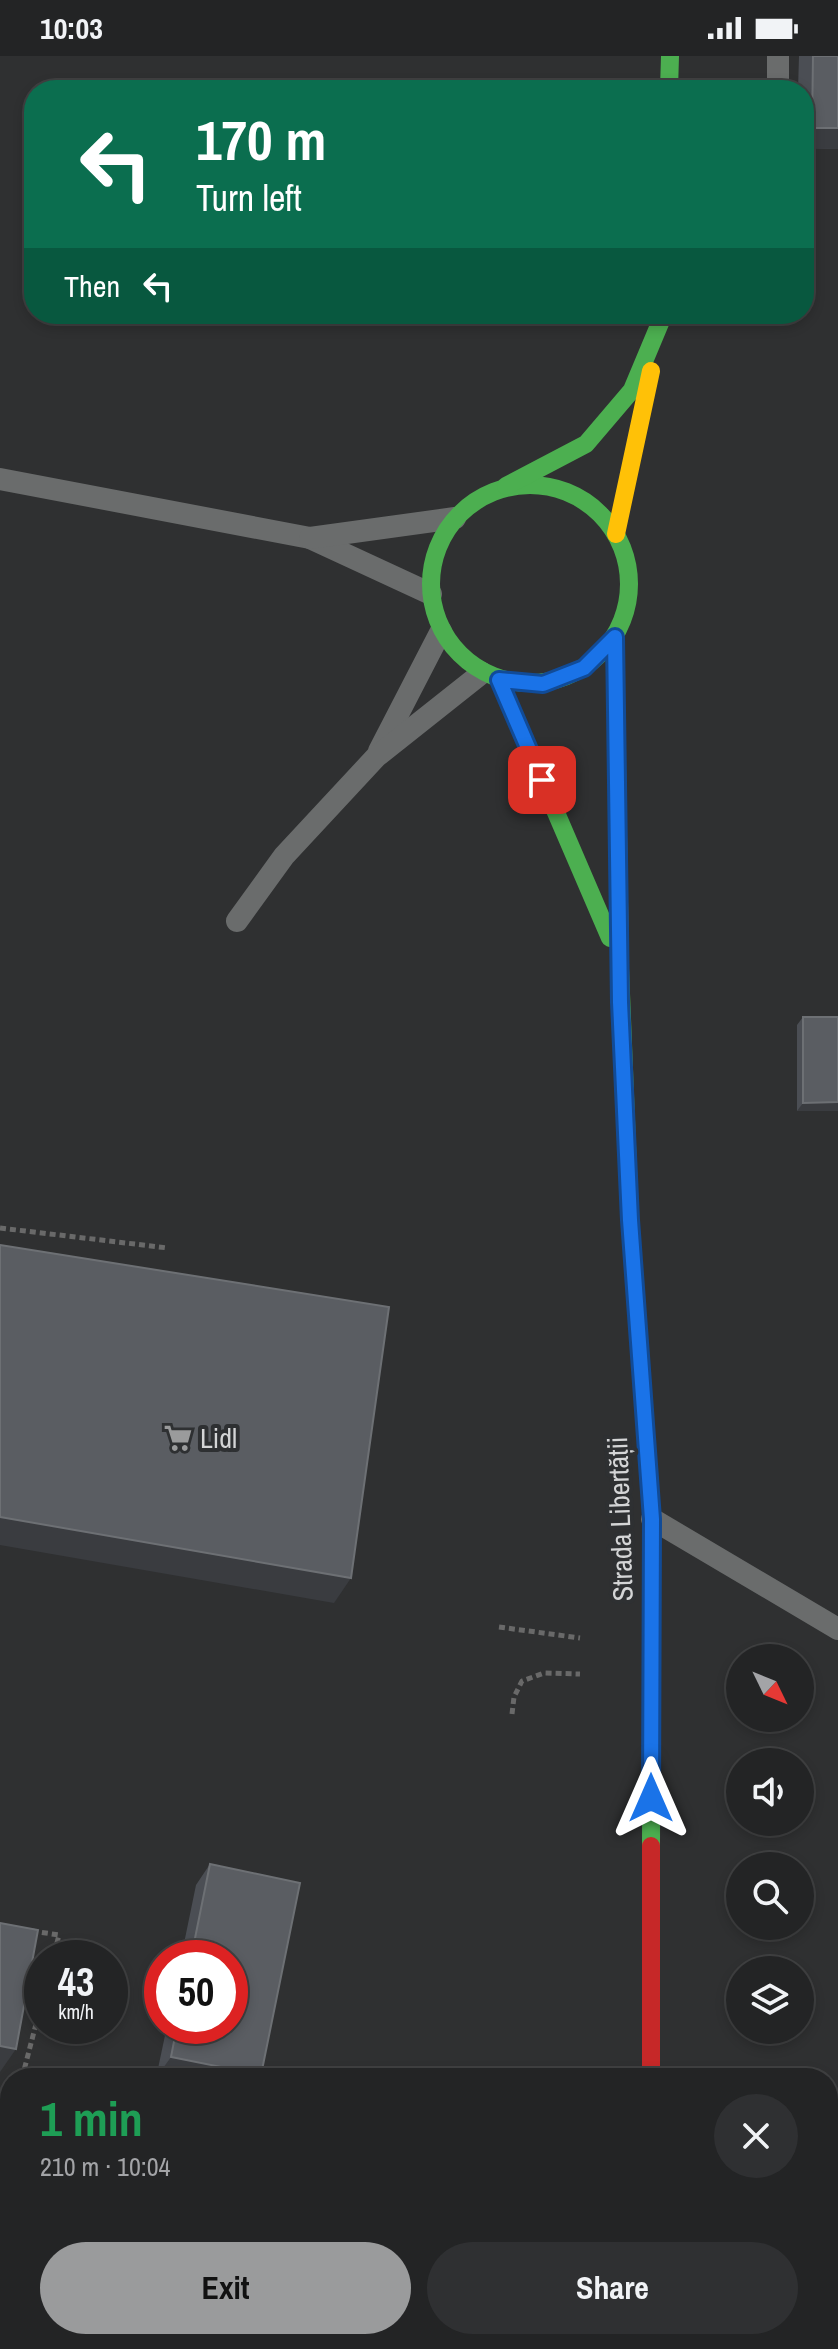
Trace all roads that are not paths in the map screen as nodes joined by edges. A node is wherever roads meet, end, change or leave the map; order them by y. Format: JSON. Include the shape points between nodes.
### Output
{"nodes":[{"id":1,"x":670,"y":56,"type":"edge"},
{"id":2,"x":778,"y":56,"type":"edge"},
{"id":3,"x":669,"y":80,"type":"edge"},
{"id":4,"x":778,"y":80,"type":"edge"},
{"id":5,"x":660,"y":324,"type":"edge"},
{"id":6,"x":662,"y":324,"type":"edge"},
{"id":7,"x":0,"y":479,"type":"edge"},
{"id":8,"x":500,"y":489,"type":"junction"},
{"id":9,"x":455,"y":518,"type":"junction"},
{"id":10,"x":616,"y":534,"type":"junction"},
{"id":11,"x":310,"y":538,"type":"junction"},
{"id":12,"x":431,"y":594,"type":"junction"},
{"id":13,"x":441,"y":631,"type":"junction"},
{"id":14,"x":615,"y":637,"type":"junction"},
{"id":15,"x":491,"y":676,"type":"junction"},
{"id":16,"x":376,"y":757,"type":"junction"},
{"id":17,"x":237,"y":921,"type":"dead end"},
{"id":18,"x":619,"y":958,"type":"junction"},
{"id":19,"x":652,"y":1519,"type":"junction"},
{"id":20,"x":838,"y":1629,"type":"edge"},
{"id":21,"x":651,"y":2068,"type":"edge"}],
"edges":[{"from":1,"to":3,"type":"main road"},
{"from":2,"to":4,"type":"lane"},
{"from":5,"to":8,"type":"main road","via":[[632,390],[586,444]]},
{"from":6,"to":10,"type":"main road"},
{"from":7,"to":11,"type":"lane"},
{"from":8,"to":9,"type":"main road"},
{"from":8,"to":10,"type":"main road","via":[[544,485],[585,501]]},
{"from":9,"to":11,"type":"lane"},
{"from":9,"to":12,"type":"main road","via":[[435,554]]},
{"from":10,"to":14,"type":"main road","via":[[628,567],[628,603]]},
{"from":11,"to":12,"type":"lane"},
{"from":12,"to":13,"type":"main road"},
{"from":13,"to":15,"type":"main road","via":[[459,655]]},
{"from":13,"to":16,"type":"lane"},
{"from":14,"to":15,"type":"main road","via":[[584,668],[543,684]]},
{"from":14,"to":18,"type":"main road","name":"Strada Libertății"},
{"from":15,"to":16,"type":"lane"},
{"from":15,"to":18,"type":"main road","name":"Strada Libertății"},
{"from":16,"to":17,"type":"lane","via":[[284,856]]},
{"from":18,"to":19,"type":"main road","name":"Strada Libertății","via":[[630,1220]]},
{"from":19,"to":20,"type":"lane"},
{"from":19,"to":21,"type":"main road","name":"Strada Libertății"}]}
